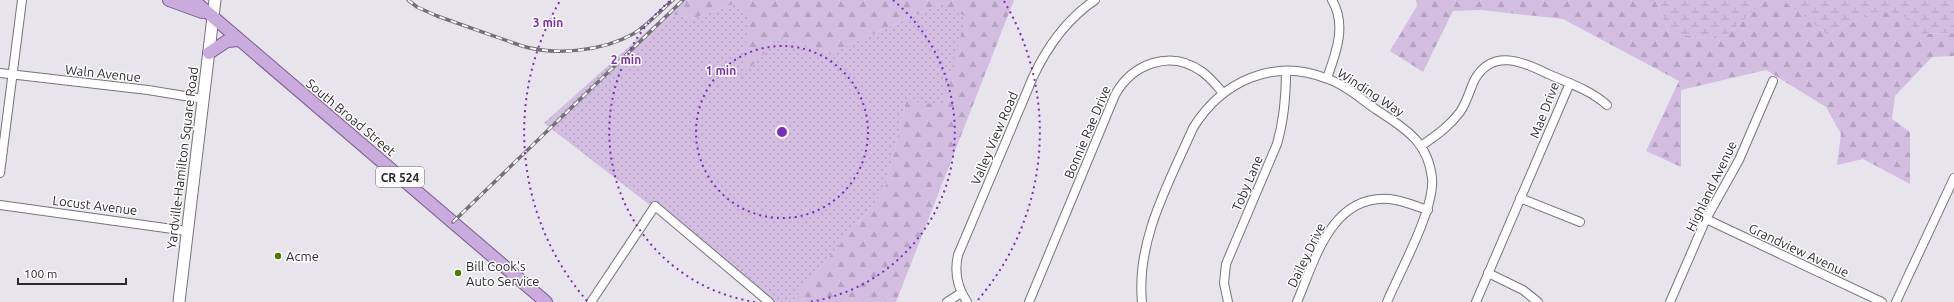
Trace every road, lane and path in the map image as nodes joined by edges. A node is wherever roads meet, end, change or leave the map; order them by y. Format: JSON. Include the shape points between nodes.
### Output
{"nodes":[{"id":1,"x":22,"y":0,"type":"edge"},
{"id":2,"x":169,"y":0,"type":"edge"},
{"id":3,"x":193,"y":0,"type":"edge"},
{"id":4,"x":215,"y":0,"type":"edge"},
{"id":5,"x":1095,"y":0,"type":"edge"},
{"id":6,"x":1332,"y":0,"type":"edge"},
{"id":7,"x":213,"y":18,"type":"junction"},
{"id":8,"x":239,"y":40,"type":"junction"},
{"id":9,"x":209,"y":53,"type":"junction"},
{"id":10,"x":1286,"y":71,"type":"junction"},
{"id":11,"x":0,"y":73,"type":"edge"},
{"id":12,"x":13,"y":75,"type":"junction"},
{"id":13,"x":1327,"y":78,"type":"junction"},
{"id":14,"x":1773,"y":81,"type":"dead end"},
{"id":15,"x":1570,"y":83,"type":"junction"},
{"id":16,"x":1222,"y":93,"type":"junction"},
{"id":17,"x":203,"y":99,"type":"junction"},
{"id":18,"x":1607,"y":105,"type":"dead end"},
{"id":19,"x":1421,"y":146,"type":"junction"},
{"id":20,"x":0,"y":173,"type":"edge"},
{"id":21,"x":1954,"y":178,"type":"edge"},
{"id":22,"x":1520,"y":198,"type":"junction"},
{"id":23,"x":0,"y":205,"type":"edge"},
{"id":24,"x":1428,"y":210,"type":"junction"},
{"id":25,"x":1706,"y":219,"type":"junction"},
{"id":26,"x":1580,"y":222,"type":"dead end"},
{"id":27,"x":187,"y":231,"type":"junction"},
{"id":28,"x":1488,"y":273,"type":"junction"},
{"id":29,"x":961,"y":293,"type":"junction"},
{"id":30,"x":179,"y":302,"type":"edge"},
{"id":31,"x":546,"y":302,"type":"edge"},
{"id":32,"x":590,"y":302,"type":"edge"},
{"id":33,"x":769,"y":302,"type":"edge"},
{"id":34,"x":947,"y":302,"type":"edge"},
{"id":35,"x":967,"y":302,"type":"edge"},
{"id":36,"x":1029,"y":302,"type":"edge"},
{"id":37,"x":1142,"y":302,"type":"edge"},
{"id":38,"x":1228,"y":302,"type":"edge"},
{"id":39,"x":1297,"y":302,"type":"edge"},
{"id":40,"x":1386,"y":302,"type":"edge"},
{"id":41,"x":1476,"y":302,"type":"edge"},
{"id":42,"x":1538,"y":302,"type":"edge"},
{"id":43,"x":1670,"y":302,"type":"edge"},
{"id":44,"x":1882,"y":302,"type":"edge"},
{"id":45,"x":1896,"y":302,"type":"edge"}],
"edges":[{"from":1,"to":12,"type":"street"},
{"from":2,"to":7,"type":"main road","number":"CR 524"},
{"from":3,"to":7,"type":"main road","name":"South Broad Street"},
{"from":4,"to":7,"type":"street","name":"Yardville-Hamilton Square Road"},
{"from":5,"to":29,"type":"street","name":"Valley View Road","via":[[1075,16],[1057,36],[1033,77],[958,255],[956,274]]},
{"from":6,"to":13,"type":"street","via":[[1338,14],[1339,36]]},
{"from":7,"to":8,"type":"main road","name":"South Broad Street","number":"CR 524"},
{"from":7,"to":9,"type":"street","name":"Yardville-Hamilton Square Road"},
{"from":8,"to":9,"type":"main road","via":[[227,42]]},
{"from":8,"to":31,"type":"main road","name":"South Broad Street","number":"CR 524"},
{"from":9,"to":17,"type":"street","name":"Yardville-Hamilton Square Road"},
{"from":10,"to":13,"type":"street","name":"Winding Way"},
{"from":10,"to":16,"type":"street","name":"Winding Way","via":[[1244,80]]},
{"from":10,"to":38,"type":"street","name":"Toby Lane","via":[[1286,96],[1277,144],[1226,264],[1224,283]]},
{"from":11,"to":12,"type":"street","name":"Waln Avenue"},
{"from":12,"to":17,"type":"street","name":"Waln Avenue","via":[[148,90]]},
{"from":12,"to":20,"type":"street"},
{"from":13,"to":19,"type":"street","name":"Winding Way","via":[[1409,131]]},
{"from":14,"to":25,"type":"street","name":"Highland Avenue","via":[[1739,160]]},
{"from":15,"to":18,"type":"street","via":[[1590,92]]},
{"from":15,"to":19,"type":"street","name":"Mae Drive","via":[[1520,61],[1494,62],[1476,78],[1462,108],[1452,122]]},
{"from":15,"to":22,"type":"street","name":"Mae Drive"},
{"from":16,"to":36,"type":"street","name":"Bonnie Rae Drive","via":[[1201,70],[1183,62],[1152,62],[1127,77],[1115,95]]},
{"from":16,"to":37,"type":"street","name":"Winding Way","via":[[1193,128],[1158,209],[1143,262]]},
{"from":17,"to":27,"type":"street","name":"Yardville-Hamilton Square Road"},
{"from":19,"to":24,"type":"street","name":"Winding Way","via":[[1427,157],[1432,178]]},
{"from":21,"to":45,"type":"street"},
{"from":22,"to":26,"type":"street"},
{"from":22,"to":28,"type":"street","name":"Mae Drive"},
{"from":23,"to":27,"type":"street","name":"Locust Avenue"},
{"from":24,"to":39,"type":"street","name":"Dailey Drive","via":[[1399,201],[1381,199],[1368,201],[1347,211],[1338,218],[1326,237]]},
{"from":24,"to":40,"type":"street","name":"Winding Way"},
{"from":25,"to":43,"type":"street","name":"Highland Avenue"},
{"from":25,"to":44,"type":"street","name":"Grandview Avenue"},
{"from":27,"to":30,"type":"street","name":"Yardville-Hamilton Square Road"},
{"from":28,"to":41,"type":"street","name":"Mae Drive"},
{"from":28,"to":42,"type":"street","via":[[1523,290]]},
{"from":29,"to":34,"type":"street"},
{"from":29,"to":35,"type":"street","name":"Valley View Road"},
{"from":32,"to":33,"type":"street","via":[[655,206]]}]}
